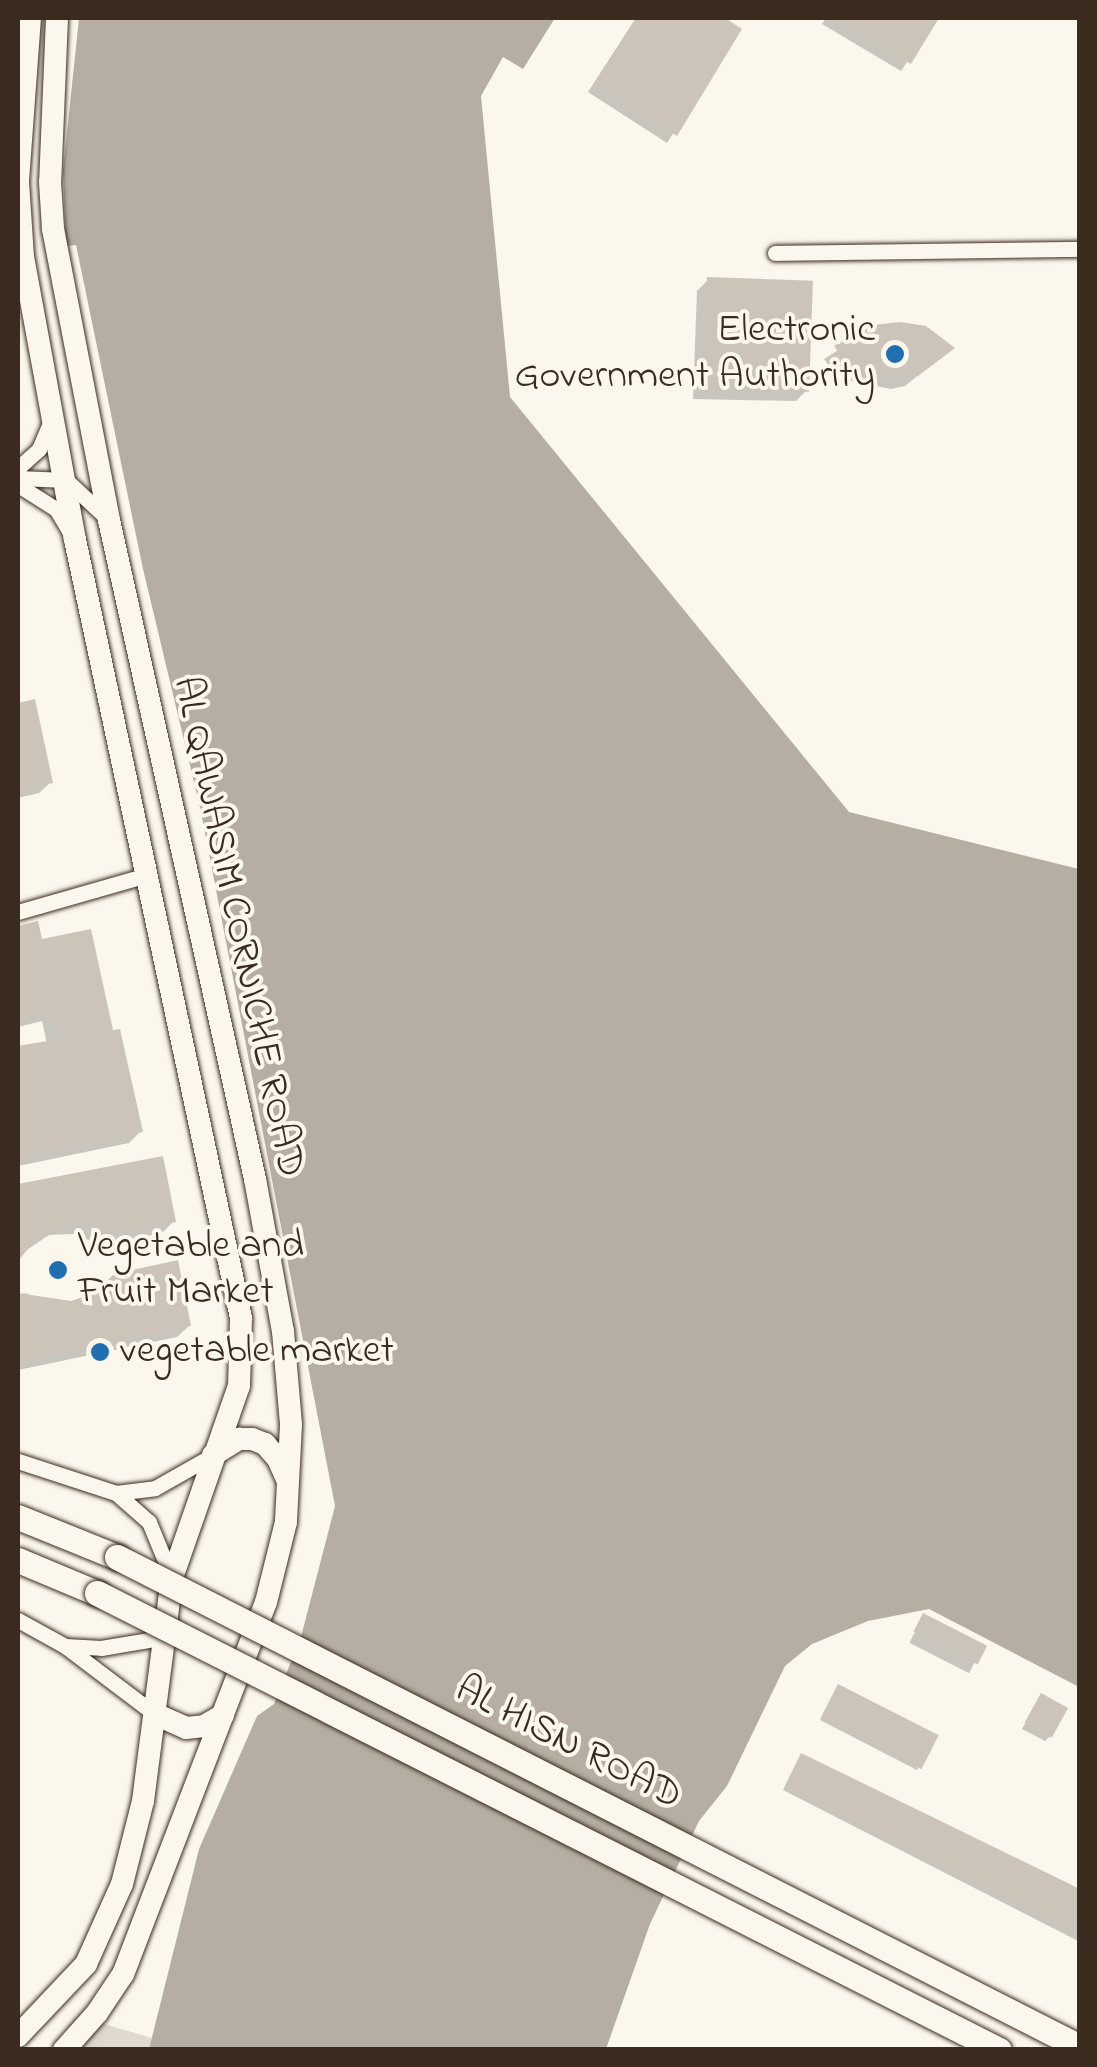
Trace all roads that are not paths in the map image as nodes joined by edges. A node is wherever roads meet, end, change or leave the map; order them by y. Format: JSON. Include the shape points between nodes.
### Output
{"nodes":[{"id":1,"x":30,"y":18,"type":"edge"},
{"id":2,"x":57,"y":18,"type":"edge"},
{"id":3,"x":18,"y":180,"type":"edge"},
{"id":4,"x":1080,"y":248,"type":"edge"},
{"id":5,"x":775,"y":253,"type":"dead end"},
{"id":6,"x":53,"y":417,"type":"junction"},
{"id":7,"x":18,"y":468,"type":"edge"},
{"id":8,"x":66,"y":480,"type":"junction"},
{"id":9,"x":18,"y":481,"type":"edge"},
{"id":10,"x":108,"y":520,"type":"junction"},
{"id":11,"x":74,"y":540,"type":"junction"},
{"id":12,"x":147,"y":874,"type":"junction"},
{"id":13,"x":18,"y":912,"type":"edge"},
{"id":14,"x":214,"y":1455,"type":"junction"},
{"id":15,"x":18,"y":1462,"type":"edge"},
{"id":16,"x":290,"y":1484,"type":"junction"},
{"id":17,"x":116,"y":1493,"type":"junction"},
{"id":18,"x":18,"y":1517,"type":"edge"},
{"id":19,"x":18,"y":1560,"type":"edge"},
{"id":20,"x":18,"y":1570,"type":"edge"},
{"id":21,"x":172,"y":1578,"type":"junction"},
{"id":22,"x":97,"y":1593,"type":"junction"},
{"id":23,"x":19,"y":1626,"type":"edge"},
{"id":24,"x":162,"y":1638,"type":"junction"},
{"id":25,"x":65,"y":1646,"type":"junction"},
{"id":26,"x":155,"y":1714,"type":"junction"},
{"id":27,"x":223,"y":1715,"type":"junction"},
{"id":28,"x":18,"y":2036,"type":"edge"},
{"id":29,"x":1080,"y":2047,"type":"edge"},
{"id":30,"x":64,"y":2050,"type":"edge"},
{"id":31,"x":999,"y":2050,"type":"edge"}],
"edges":[{"from":1,"to":3,"type":"main road","name":"AL QAWASIM CORNICHE ROAD"},
{"from":2,"to":10,"type":"main road","name":"AL QAWASIM CORNICHE ROAD","via":[[53,229]]},
{"from":3,"to":6,"type":"main road","name":"AL QAWASIM CORNICHE ROAD","via":[[24,257]]},
{"from":4,"to":5,"type":"street"},
{"from":6,"to":7,"type":"street","via":[[39,449]]},
{"from":6,"to":8,"type":"main road","name":"AL QAWASIM CORNICHE ROAD"},
{"from":8,"to":9,"type":"street"},
{"from":8,"to":10,"type":"street"},
{"from":8,"to":11,"type":"main road","name":"AL QAWASIM CORNICHE ROAD"},
{"from":9,"to":11,"type":"street","via":[[56,509]]},
{"from":10,"to":16,"type":"main road","name":"AL QAWASIM CORNICHE ROAD","via":[[255,1178],[283,1331]]},
{"from":11,"to":12,"type":"main road","name":"AL QAWASIM CORNICHE ROAD"},
{"from":12,"to":13,"type":"street"},
{"from":12,"to":14,"type":"main road","name":"AL QAWASIM CORNICHE ROAD","via":[[241,1318],[239,1386]]},
{"from":14,"to":16,"type":"main road","via":[[239,1440],[265,1444]]},
{"from":14,"to":17,"type":"street","via":[[155,1488]]},
{"from":14,"to":21,"type":"main road","name":"AL QAWASIM CORNICHE ROAD"},
{"from":15,"to":17,"type":"street"},
{"from":16,"to":27,"type":"main road","name":"AL QAWASIM CORNICHE ROAD","via":[[266,1602]]},
{"from":17,"to":21,"type":"street","via":[[149,1522]]},
{"from":18,"to":29,"type":"main road","name":"AL HISN ROAD","bridge":true,"via":[[117,1557]]},
{"from":19,"to":22,"type":"main road","name":"AL HISN ROAD"},
{"from":20,"to":22,"type":"main road"},
{"from":21,"to":24,"type":"main road","name":"AL QAWASIM CORNICHE ROAD"},
{"from":22,"to":31,"type":"main road","name":"AL HISN ROAD","bridge":true},
{"from":23,"to":25,"type":"street"},
{"from":24,"to":25,"type":"street"},
{"from":24,"to":26,"type":"main road","name":"AL QAWASIM CORNICHE ROAD"},
{"from":25,"to":26,"type":"street"},
{"from":26,"to":27,"type":"main road","via":[[186,1728]]},
{"from":26,"to":28,"type":"main road","name":"AL QAWASIM CORNICHE ROAD","via":[[122,1884],[86,1964]]},
{"from":27,"to":30,"type":"main road","name":"AL QAWASIM CORNICHE ROAD","via":[[123,1974]]}]}
